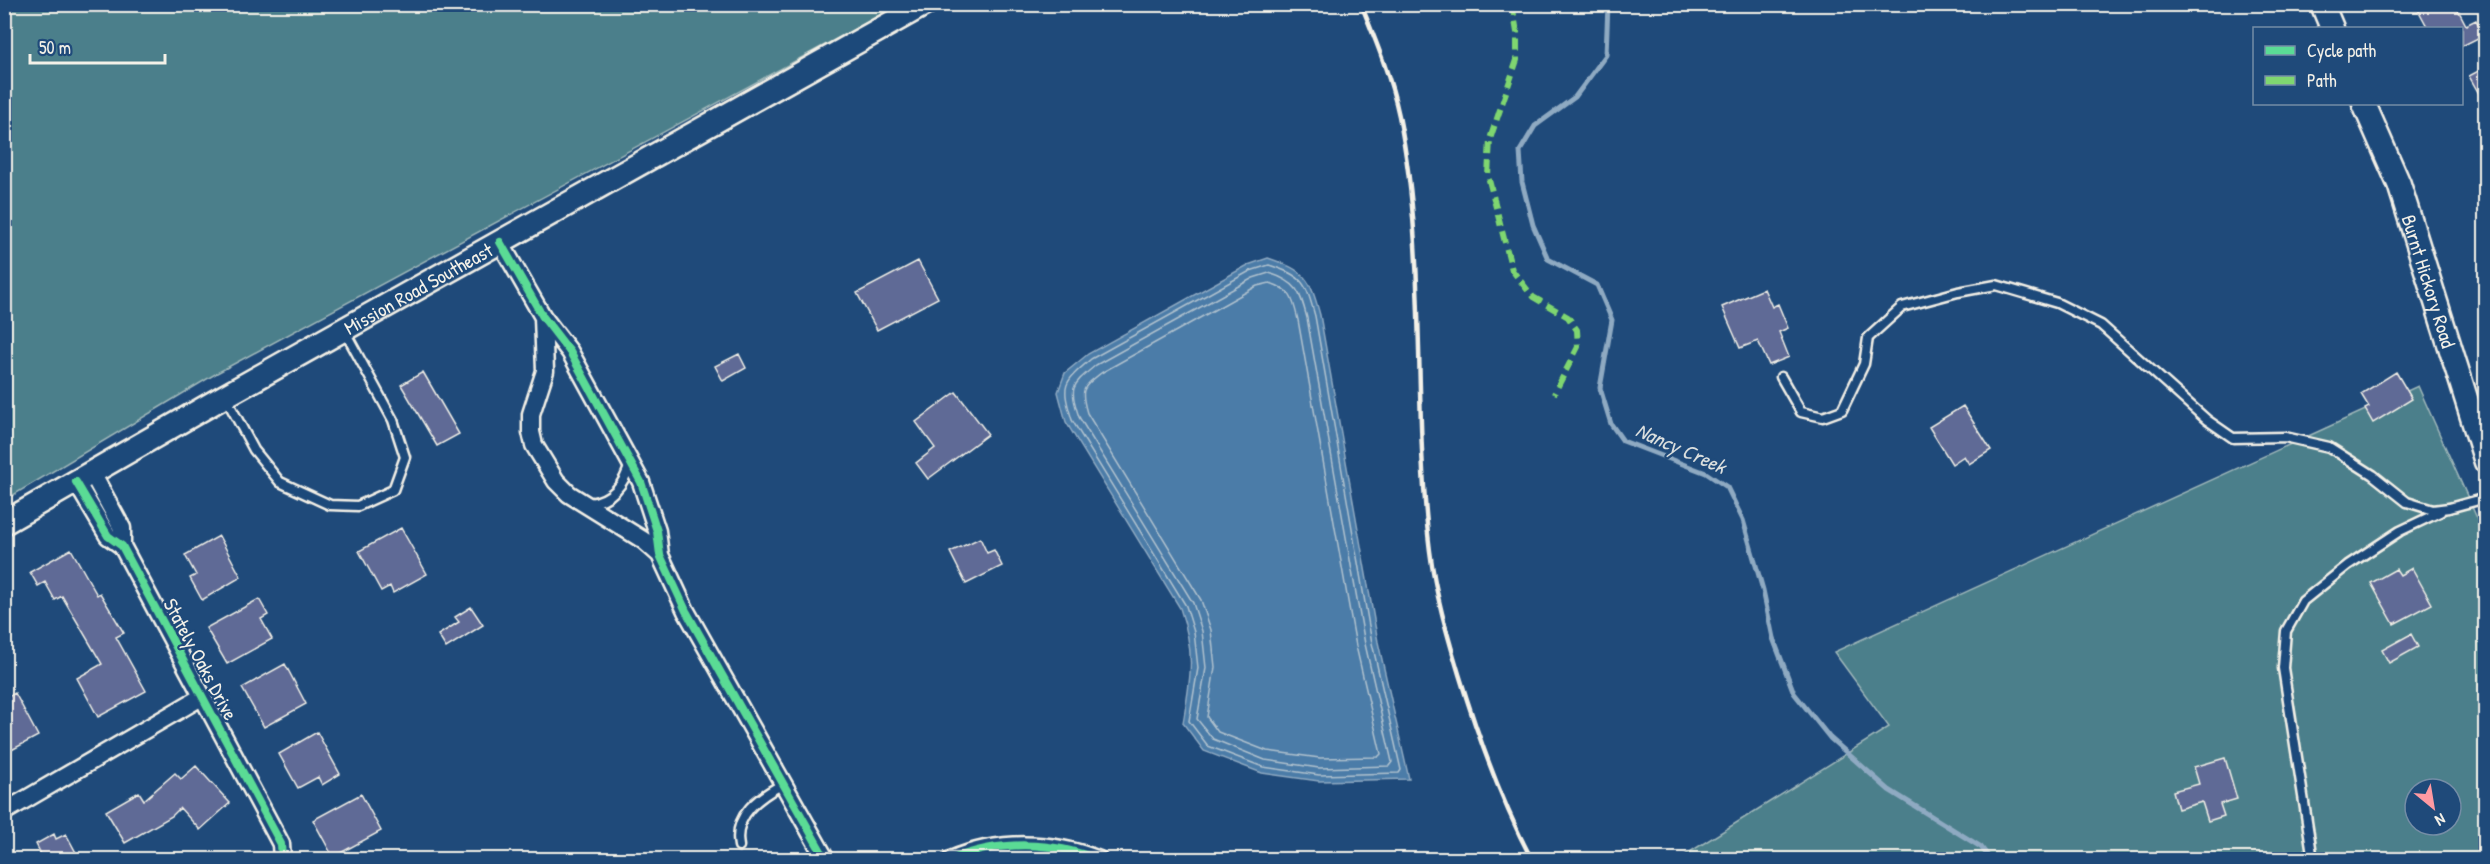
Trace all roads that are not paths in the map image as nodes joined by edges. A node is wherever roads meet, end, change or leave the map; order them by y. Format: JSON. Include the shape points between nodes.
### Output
{"nodes":[{"id":1,"x":925,"y":4,"type":"edge"},
{"id":2,"x":2322,"y":4,"type":"edge"},
{"id":3,"x":2332,"y":27,"type":"edge"},
{"id":4,"x":2364,"y":105,"type":"edge"},
{"id":5,"x":500,"y":242,"type":"junction"},
{"id":6,"x":543,"y":317,"type":"junction"},
{"id":7,"x":344,"y":329,"type":"junction"},
{"id":8,"x":1781,"y":377,"type":"dead end"},
{"id":9,"x":225,"y":396,"type":"junction"},
{"id":10,"x":630,"y":462,"type":"junction"},
{"id":11,"x":2486,"y":462,"type":"edge"},
{"id":12,"x":84,"y":477,"type":"junction"},
{"id":13,"x":2486,"y":498,"type":"edge"},
{"id":14,"x":582,"y":504,"type":"junction"},
{"id":15,"x":2449,"y":508,"type":"junction"},
{"id":16,"x":4,"y":523,"type":"edge"},
{"id":17,"x":660,"y":555,"type":"junction"},
{"id":18,"x":202,"y":696,"type":"junction"},
{"id":19,"x":783,"y":784,"type":"junction"},
{"id":20,"x":4,"y":812,"type":"edge"},
{"id":21,"x":739,"y":846,"type":"dead end"},
{"id":22,"x":282,"y":860,"type":"edge"},
{"id":23,"x":826,"y":860,"type":"edge"},
{"id":24,"x":951,"y":860,"type":"edge"},
{"id":25,"x":1099,"y":860,"type":"edge"},
{"id":26,"x":2313,"y":860,"type":"edge"}],
"edges":[{"from":1,"to":5,"type":"main road","name":"Mission Road Southeast"},
{"from":2,"to":3,"type":"main road"},
{"from":4,"to":11,"type":"main road","name":"Burnt Hickory Road","via":[[2399,184]]},
{"from":5,"to":6,"type":"street"},
{"from":5,"to":7,"type":"main road","name":"Mission Road Southeast"},
{"from":6,"to":10,"type":"street","via":[[570,352]]},
{"from":6,"to":14,"type":"street","via":[[545,371],[531,414],[531,432],[534,445],[556,481]]},
{"from":7,"to":9,"type":"main road","name":"Mission Road Southeast"},
{"from":7,"to":9,"type":"lane","via":[[393,420],[405,457],[393,490],[358,506],[330,505],[280,482],[254,450]]},
{"from":8,"to":15,"type":"lane","via":[[1801,412],[1823,417],[1842,410],[1864,364],[1868,338],[1902,307],[1996,285],[2057,303],[2101,325],[2207,420],[2233,438],[2285,437],[2329,447],[2407,502],[2433,510]]},
{"from":9,"to":12,"type":"main road","name":"Mission Road Southeast"},
{"from":10,"to":14,"type":"lane","via":[[624,480],[607,498]]},
{"from":10,"to":17,"type":"street","via":[[651,507]]},
{"from":12,"to":16,"type":"main road","name":"Mission Road Southeast"},
{"from":12,"to":18,"type":"street","name":"Stately Oaks Drive","via":[[108,536],[122,546]]},
{"from":13,"to":15,"type":"lane"},
{"from":14,"to":17,"type":"street"},
{"from":15,"to":26,"type":"lane","via":[[2400,531],[2348,565],[2303,601],[2286,631],[2283,668]]},
{"from":17,"to":19,"type":"street","via":[[686,611]]},
{"from":18,"to":20,"type":"street"},
{"from":18,"to":22,"type":"street","name":"Stately Oaks Drive","via":[[281,844]]},
{"from":19,"to":21,"type":"lane","via":[[746,812],[739,824]]},
{"from":19,"to":23,"type":"street"},
{"from":24,"to":25,"type":"street","via":[[995,847],[1036,845]]}]}
